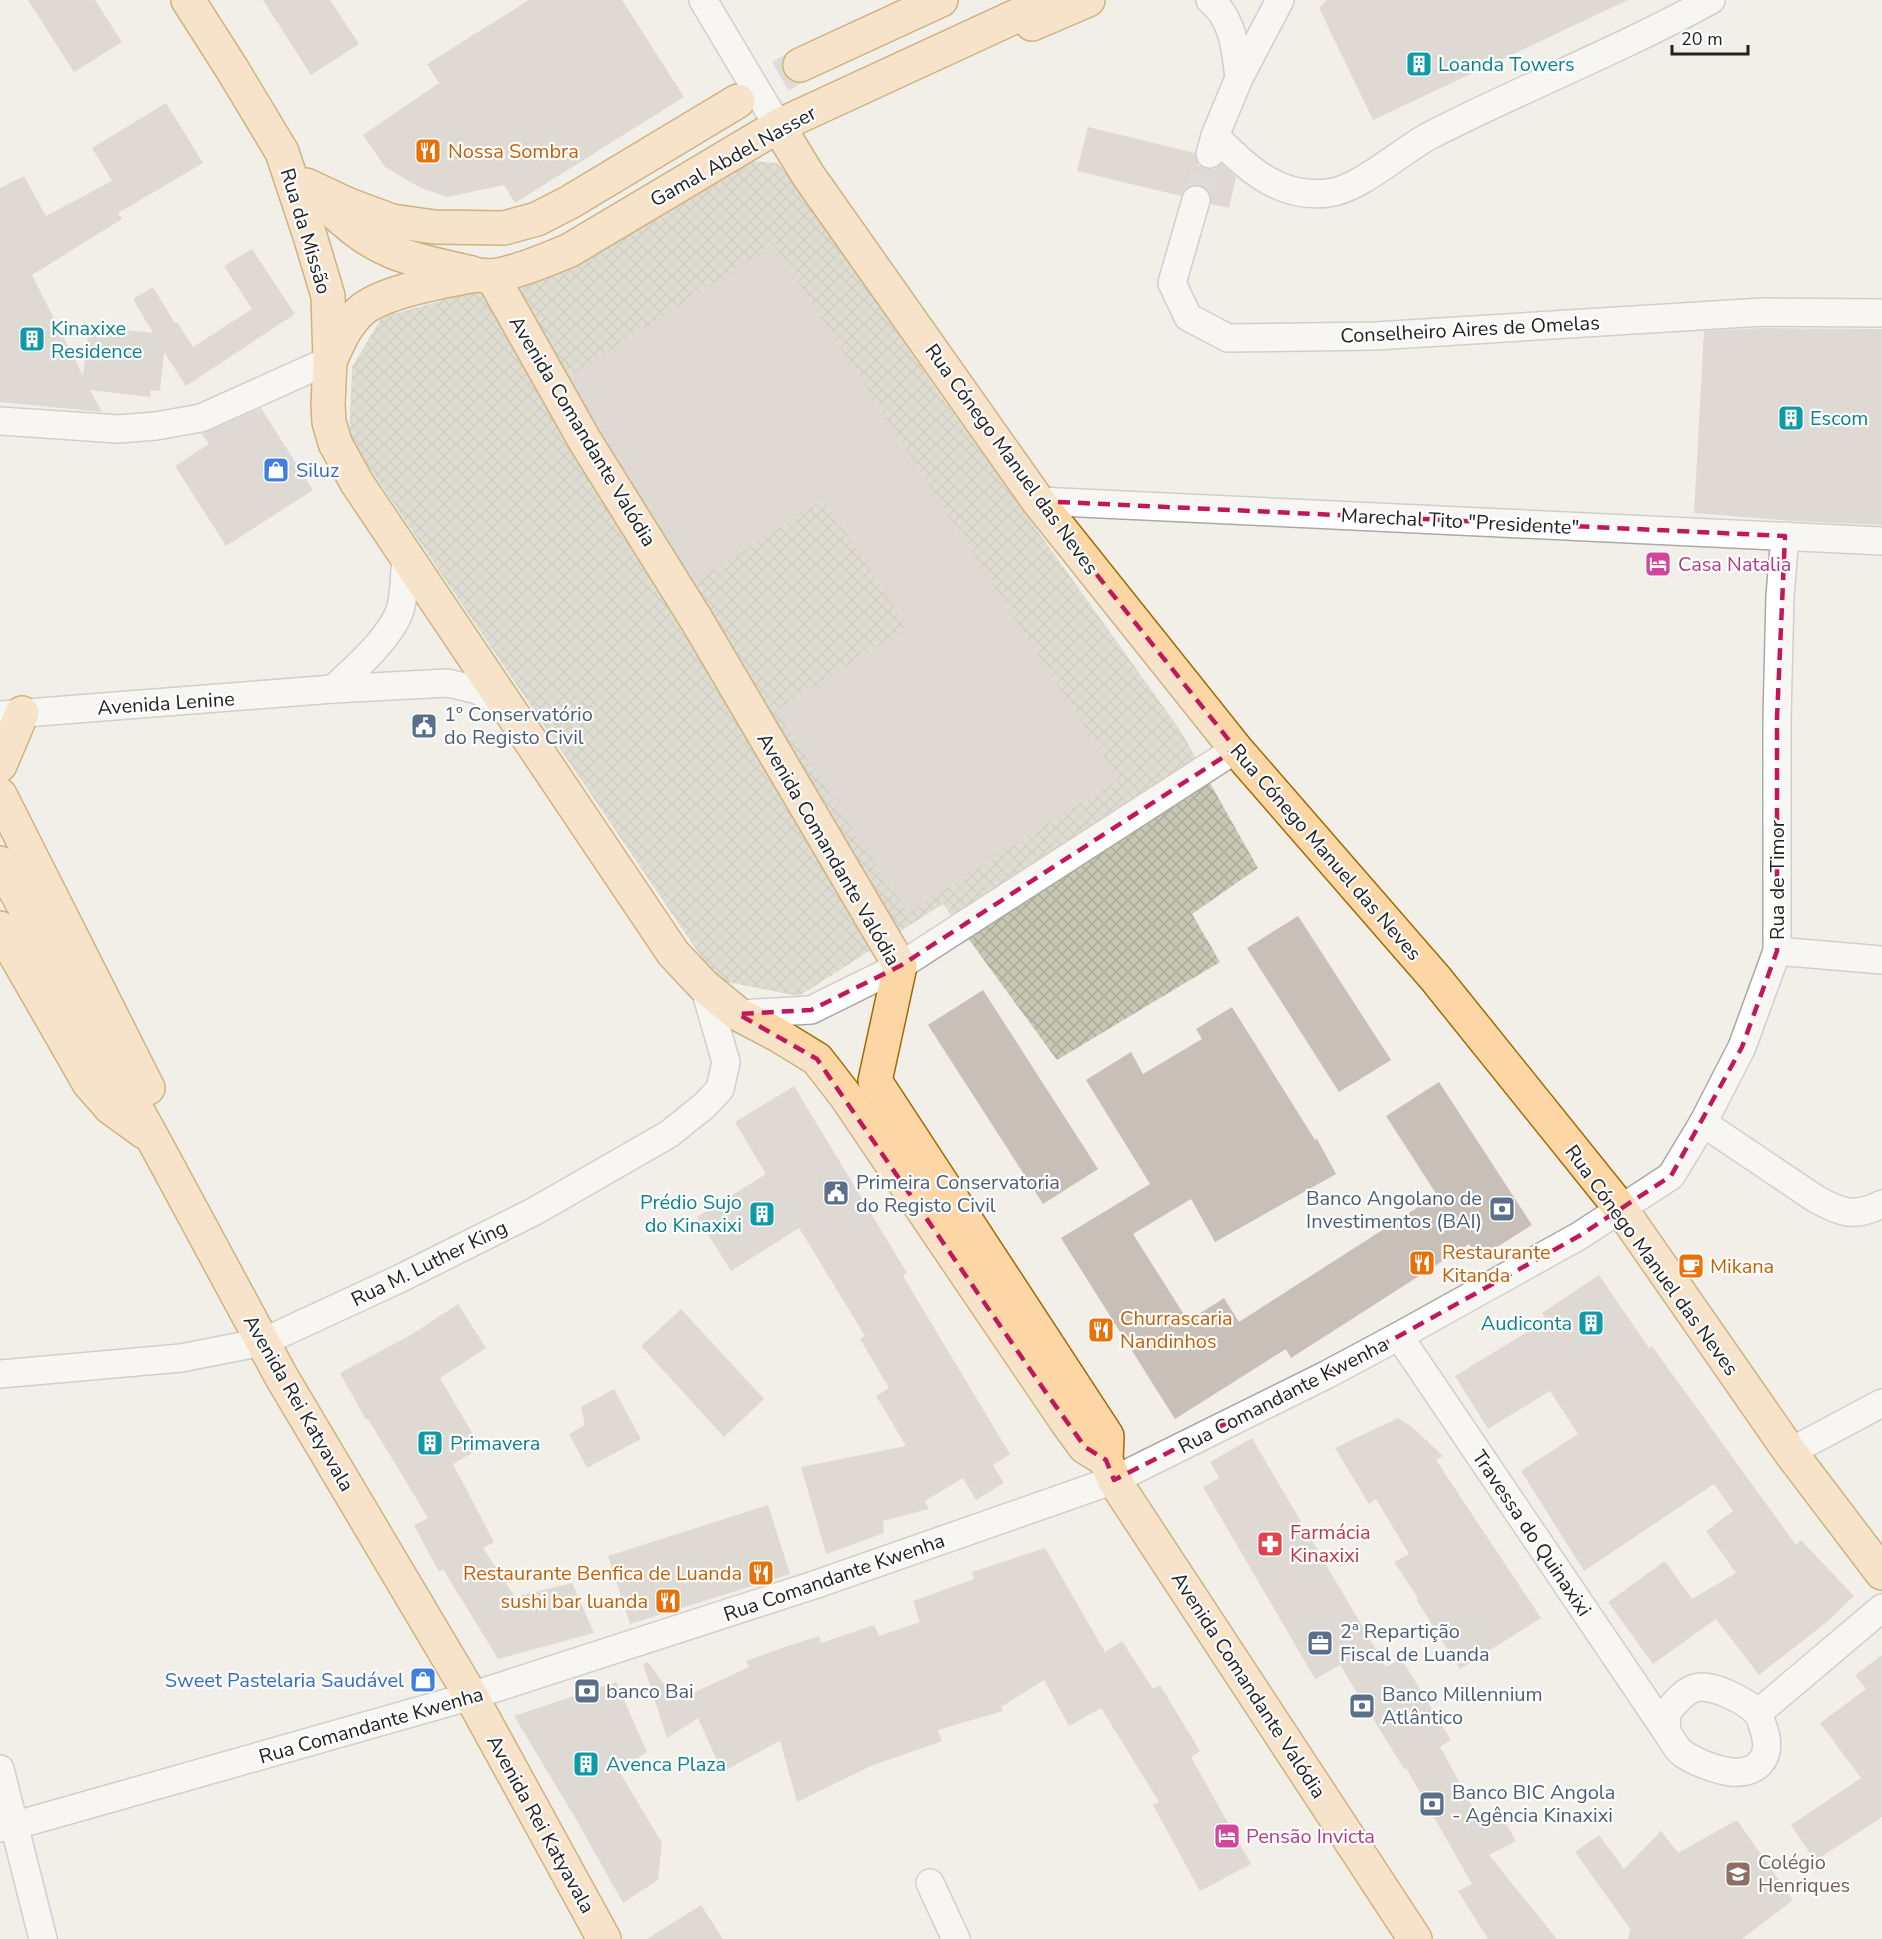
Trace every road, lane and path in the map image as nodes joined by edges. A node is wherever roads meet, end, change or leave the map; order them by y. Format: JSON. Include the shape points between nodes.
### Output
{"nodes":[{"id":1,"x":188,"y":0,"type":"edge"},
{"id":2,"x":703,"y":0,"type":"edge"},
{"id":3,"x":941,"y":0,"type":"edge"},
{"id":4,"x":1051,"y":0,"type":"edge"},
{"id":5,"x":1088,"y":0,"type":"edge"},
{"id":6,"x":1210,"y":0,"type":"edge"},
{"id":7,"x":1280,"y":0,"type":"edge"},
{"id":8,"x":1710,"y":0,"type":"edge"},
{"id":9,"x":800,"y":65,"type":"tunnel mouth"},
{"id":10,"x":1239,"y":78,"type":"junction"},
{"id":11,"x":738,"y":101,"type":"tunnel mouth"},
{"id":12,"x":783,"y":134,"type":"junction"},
{"id":13,"x":282,"y":152,"type":"junction"},
{"id":14,"x":306,"y":185,"type":"junction"},
{"id":15,"x":1196,"y":200,"type":"tunnel mouth"},
{"id":16,"x":486,"y":275,"type":"junction"},
{"id":17,"x":1882,"y":313,"type":"edge"},
{"id":18,"x":330,"y":360,"type":"junction"},
{"id":19,"x":0,"y":421,"type":"edge"},
{"id":20,"x":357,"y":483,"type":"joint"},
{"id":21,"x":1038,"y":501,"type":"junction"},
{"id":22,"x":1785,"y":536,"type":"junction"},
{"id":23,"x":1882,"y":541,"type":"edge"},
{"id":24,"x":406,"y":558,"type":"junction"},
{"id":25,"x":333,"y":689,"type":"junction"},
{"id":26,"x":506,"y":704,"type":"junction"},
{"id":27,"x":11,"y":714,"type":"edge"},
{"id":28,"x":1236,"y":749,"type":"junction"},
{"id":29,"x":0,"y":765,"type":"edge"},
{"id":30,"x":0,"y":795,"type":"edge"},
{"id":31,"x":0,"y":863,"type":"edge"},
{"id":32,"x":0,"y":928,"type":"edge"},
{"id":33,"x":1777,"y":951,"type":"junction"},
{"id":34,"x":1882,"y":960,"type":"edge"},
{"id":35,"x":900,"y":966,"type":"junction"},
{"id":36,"x":704,"y":986,"type":"junction"},
{"id":37,"x":738,"y":1014,"type":"junction"},
{"id":38,"x":1703,"y":1123,"type":"junction"},
{"id":39,"x":152,"y":1137,"type":"junction"},
{"id":40,"x":1882,"y":1204,"type":"edge"},
{"id":41,"x":1621,"y":1209,"type":"junction"},
{"id":42,"x":1399,"y":1336,"type":"junction"},
{"id":43,"x":263,"y":1342,"type":"junction"},
{"id":44,"x":0,"y":1374,"type":"edge"},
{"id":45,"x":1882,"y":1402,"type":"edge"},
{"id":46,"x":1790,"y":1452,"type":"junction"},
{"id":47,"x":1110,"y":1470,"type":"junction"},
{"id":48,"x":1882,"y":1573,"type":"edge"},
{"id":49,"x":1882,"y":1608,"type":"edge"},
{"id":50,"x":471,"y":1696,"type":"junction"},
{"id":51,"x":1758,"y":1713,"type":"junction"},
{"id":52,"x":1666,"y":1731,"type":"junction"},
{"id":53,"x":0,"y":1769,"type":"edge"},
{"id":54,"x":7,"y":1827,"type":"edge"},
{"id":55,"x":930,"y":1883,"type":"dead end"},
{"id":56,"x":43,"y":1939,"type":"edge"},
{"id":57,"x":604,"y":1939,"type":"edge"},
{"id":58,"x":956,"y":1939,"type":"edge"},
{"id":59,"x":1415,"y":1939,"type":"edge"}],
"edges":[{"from":1,"to":13,"type":"main road","name":"Rua da Missão"},
{"from":2,"to":12,"type":"street"},
{"from":3,"to":9,"type":"main road"},
{"from":4,"to":12,"type":"main road","name":"Gamal Abdel Nasser"},
{"from":5,"to":12,"type":"main road","name":"Gamal Abdel Nasser"},
{"from":6,"to":10,"type":"street","via":[[1228,24],[1236,47]]},
{"from":7,"to":10,"type":"street"},
{"from":8,"to":10,"type":"street","via":[[1429,136],[1349,187],[1329,193],[1280,189],[1212,146]]},
{"from":11,"to":14,"type":"main road","name":"Gamal Abdel Nasser","via":[[562,206],[537,219],[504,228],[435,228],[392,221]]},
{"from":12,"to":16,"type":"main road","name":"Gamal Abdel Nasser","via":[[570,250]]},
{"from":12,"to":21,"type":"main road","name":"Rua Cónego Manuel das Neves"},
{"from":13,"to":14,"type":"main road","name":"Gamal Abdel Nasser"},
{"from":13,"to":18,"type":"main road","name":"Rua da Missão","via":[[328,296]]},
{"from":14,"to":16,"type":"main road","name":"Gamal Abdel Nasser","via":[[372,242],[393,252]]},
{"from":15,"to":17,"type":"street","name":"Conselheiro Aires de Omelas","via":[[1172,284],[1188,317],[1228,338],[1376,336],[1763,312]]},
{"from":16,"to":18,"type":"main road","name":"Gamal Abdel Nasser","via":[[398,293],[374,302],[351,322]]},
{"from":16,"to":35,"type":"main road","name":"Avenida Comandante Valódia","via":[[696,619]]},
{"from":18,"to":19,"type":"street","via":[[201,418],[118,429]]},
{"from":18,"to":20,"type":"main road","name":"Rua da Missão","via":[[329,422],[335,443]]},
{"from":20,"to":24,"type":"main road","name":"Avenida Comandante Valódia"},
{"from":21,"to":22,"type":"street","name":"Marechal Tito \"Presidente\""},
{"from":21,"to":28,"type":"main road","name":"Rua Cónego Manuel das Neves"},
{"from":22,"to":23,"type":"street","name":"Marechal Tito \"Presidente\""},
{"from":22,"to":33,"type":"street","name":"Rua de Timor","via":[[1777,718]]},
{"from":24,"to":25,"type":"street","via":[[400,610],[368,656]]},
{"from":24,"to":26,"type":"main road","name":"Avenida Comandante Valódia"},
{"from":25,"to":26,"type":"street","name":"Avenida Lenine","via":[[448,683],[477,690]]},
{"from":25,"to":27,"type":"street","name":"Avenida Lenine"},
{"from":26,"to":36,"type":"main road","name":"Avenida Comandante Valódia","via":[[673,953]]},
{"from":27,"to":29,"type":"main road"},
{"from":28,"to":35,"type":"street"},
{"from":28,"to":41,"type":"main road","name":"Rua Cónego Manuel das Neves","via":[[1436,980]]},
{"from":30,"to":39,"type":"main road","via":[[152,1096]]},
{"from":31,"to":39,"type":"main road","name":"Avenida Rei Katyavala"},
{"from":32,"to":39,"type":"main road","via":[[89,1083],[111,1108]]},
{"from":33,"to":34,"type":"street"},
{"from":33,"to":38,"type":"street","name":"Rua de Timor","via":[[1742,1047]]},
{"from":35,"to":37,"type":"street","via":[[811,1010]]},
{"from":35,"to":47,"type":"main road","name":"Avenida Comandante Valódia","via":[[875,1081],[1107,1436]]},
{"from":36,"to":37,"type":"main road","name":"Avenida Comandante Valódia"},
{"from":36,"to":43,"type":"street","name":"Rua M. Luther King","via":[[726,1062],[720,1089],[705,1106],[669,1134],[534,1211],[399,1280]]},
{"from":37,"to":47,"type":"main road","name":"Avenida Comandante Valódia","via":[[817,1059],[1085,1448]]},
{"from":38,"to":40,"type":"street","via":[[1835,1209],[1854,1214]]},
{"from":38,"to":41,"type":"street","name":"Rua de Timor","via":[[1671,1176]]},
{"from":39,"to":43,"type":"main road","name":"Avenida Rei Katyavala"},
{"from":41,"to":42,"type":"street","name":"Rua Comandante Kwenha"},
{"from":41,"to":46,"type":"main road","name":"Rua Cónego Manuel das Neves"},
{"from":42,"to":47,"type":"street","name":"Rua Comandante Kwenha","via":[[1328,1374]]},
{"from":42,"to":52,"type":"street","name":"Travessa do Quinaxixi"},
{"from":43,"to":44,"type":"street","name":"Rua M. Luther King","via":[[181,1358]]},
{"from":43,"to":50,"type":"main road","name":"Avenida Rei Katyavala"},
{"from":45,"to":46,"type":"street"},
{"from":46,"to":48,"type":"main road","name":"Rua Cónego Manuel das Neves"},
{"from":47,"to":50,"type":"street","name":"Rua Comandante Kwenha","via":[[814,1585]]},
{"from":47,"to":59,"type":"main road","name":"Avenida Comandante Valódia"},
{"from":49,"to":51,"type":"street"},
{"from":50,"to":54,"type":"street","name":"Rua Comandante Kwenha"},
{"from":50,"to":57,"type":"main road","name":"Avenida Rei Katyavala"},
{"from":51,"to":52,"type":"street","via":[[1719,1689],[1695,1688],[1666,1712]]},
{"from":51,"to":52,"type":"street","via":[[1767,1749],[1760,1765],[1749,1771],[1717,1769],[1682,1753]]},
{"from":53,"to":54,"type":"street"},
{"from":54,"to":56,"type":"street"},
{"from":55,"to":58,"type":"street"}]}
